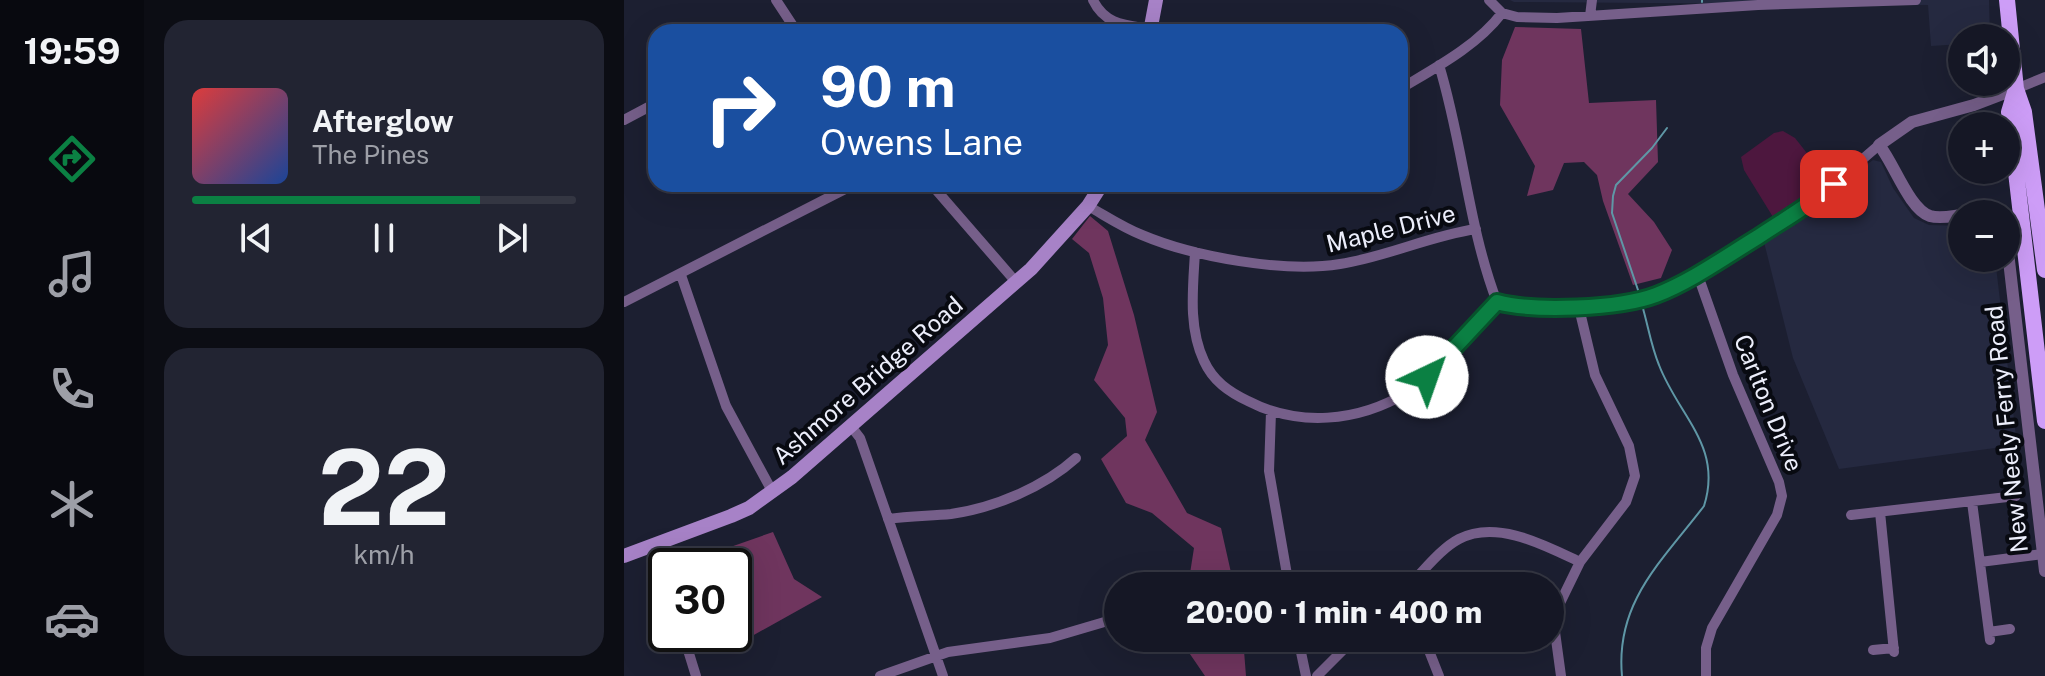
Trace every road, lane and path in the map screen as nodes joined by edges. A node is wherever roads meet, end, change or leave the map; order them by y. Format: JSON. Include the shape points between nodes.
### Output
{"nodes":[{"id":1,"x":776,"y":0,"type":"edge"},
{"id":2,"x":1094,"y":0,"type":"edge"},
{"id":3,"x":1156,"y":0,"type":"edge"},
{"id":4,"x":1489,"y":0,"type":"edge"},
{"id":5,"x":1592,"y":0,"type":"edge"},
{"id":6,"x":1916,"y":0,"type":"edge"},
{"id":7,"x":2007,"y":0,"type":"edge"},
{"id":8,"x":1502,"y":13,"type":"junction"},
{"id":9,"x":1590,"y":16,"type":"junction"},
{"id":10,"x":790,"y":24,"type":"edge"},
{"id":11,"x":1119,"y":24,"type":"edge"},
{"id":12,"x":1151,"y":24,"type":"edge"},
{"id":13,"x":2009,"y":24,"type":"edge"},
{"id":14,"x":1439,"y":65,"type":"junction"},
{"id":15,"x":2045,"y":77,"type":"edge"},
{"id":16,"x":1408,"y":84,"type":"edge"},
{"id":17,"x":2020,"y":87,"type":"edge"},
{"id":18,"x":1998,"y":96,"type":"edge"},
{"id":19,"x":2014,"y":96,"type":"edge"},
{"id":20,"x":2018,"y":96,"type":"edge"},
{"id":21,"x":648,"y":107,"type":"edge"},
{"id":22,"x":624,"y":120,"type":"edge"},
{"id":23,"x":1879,"y":145,"type":"junction"},
{"id":24,"x":840,"y":192,"type":"edge"},
{"id":25,"x":938,"y":192,"type":"edge"},
{"id":26,"x":1097,"y":192,"type":"edge"},
{"id":27,"x":1088,"y":206,"type":"junction"},
{"id":28,"x":1948,"y":216,"type":"edge"},
{"id":29,"x":1476,"y":229,"type":"junction"},
{"id":30,"x":1195,"y":252,"type":"junction"},
{"id":31,"x":2045,"y":270,"type":"edge"},
{"id":32,"x":2010,"y":272,"type":"edge"},
{"id":33,"x":681,"y":275,"type":"junction"},
{"id":34,"x":1695,"y":275,"type":"junction"},
{"id":35,"x":1016,"y":282,"type":"junction"},
{"id":36,"x":624,"y":302,"type":"edge"},
{"id":37,"x":1497,"y":302,"type":"junction"},
{"id":38,"x":1579,"y":308,"type":"junction"},
{"id":39,"x":1271,"y":412,"type":"junction"},
{"id":40,"x":2045,"y":421,"type":"edge"},
{"id":41,"x":850,"y":425,"type":"junction"},
{"id":42,"x":1076,"y":458,"type":"dead end"},
{"id":43,"x":772,"y":491,"type":"junction"},
{"id":44,"x":2016,"y":496,"type":"dead end"},
{"id":45,"x":1972,"y":502,"type":"junction"},
{"id":46,"x":1880,"y":512,"type":"junction"},
{"id":47,"x":1851,"y":515,"type":"dead end"},
{"id":48,"x":888,"y":519,"type":"junction"},
{"id":49,"x":2043,"y":554,"type":"junction"},
{"id":50,"x":624,"y":556,"type":"edge"},
{"id":51,"x":1580,"y":562,"type":"junction"},
{"id":52,"x":1980,"y":562,"type":"junction"},
{"id":53,"x":2045,"y":571,"type":"edge"},
{"id":54,"x":1287,"y":572,"type":"edge"},
{"id":55,"x":1423,"y":572,"type":"edge"},
{"id":56,"x":1104,"y":622,"type":"edge"},
{"id":57,"x":2010,"y":629,"type":"dead end"},
{"id":58,"x":1873,"y":650,"type":"dead end"},
{"id":59,"x":689,"y":652,"type":"edge"},
{"id":60,"x":1301,"y":652,"type":"edge"},
{"id":61,"x":1341,"y":652,"type":"edge"},
{"id":62,"x":1430,"y":652,"type":"edge"},
{"id":63,"x":937,"y":655,"type":"junction"},
{"id":64,"x":696,"y":676,"type":"edge"},
{"id":65,"x":880,"y":676,"type":"edge"},
{"id":66,"x":943,"y":676,"type":"edge"},
{"id":67,"x":1306,"y":676,"type":"edge"},
{"id":68,"x":1317,"y":676,"type":"edge"},
{"id":69,"x":1439,"y":676,"type":"edge"},
{"id":70,"x":1561,"y":676,"type":"edge"},
{"id":71,"x":1706,"y":676,"type":"edge"}],
"edges":[{"from":1,"to":10,"type":"street"},
{"from":2,"to":11,"type":"street","via":[[1104,17]]},
{"from":3,"to":12,"type":"main road"},
{"from":4,"to":8,"type":"street"},
{"from":5,"to":9,"type":"street"},
{"from":6,"to":9,"type":"street"},
{"from":7,"to":13,"type":"main road"},
{"from":8,"to":9,"type":"street"},
{"from":8,"to":14,"type":"street"},
{"from":14,"to":16,"type":"street"},
{"from":14,"to":29,"type":"street"},
{"from":15,"to":17,"type":"street"},
{"from":18,"to":23,"type":"street","via":[[1912,122]]},
{"from":19,"to":40,"type":"main road","via":[[2009,112]]},
{"from":20,"to":31,"type":"main road"},
{"from":21,"to":22,"type":"street"},
{"from":23,"to":28,"type":"street","via":[[1914,204],[1922,212]]},
{"from":23,"to":34,"type":"street","via":[[1814,201]]},
{"from":24,"to":33,"type":"street"},
{"from":25,"to":35,"type":"street"},
{"from":26,"to":27,"type":"main road","name":"Ashmore Bridge Road"},
{"from":27,"to":30,"type":"street","name":"Maple Drive","via":[[1141,235]]},
{"from":27,"to":35,"type":"main road","name":"Ashmore Bridge Road"},
{"from":29,"to":30,"type":"street","name":"Maple Drive","via":[[1322,266],[1272,266]]},
{"from":29,"to":37,"type":"street"},
{"from":30,"to":39,"type":"street","via":[[1194,322],[1204,362],[1224,387]]},
{"from":32,"to":49,"type":"street","name":"New Neely Ferry Road"},
{"from":33,"to":36,"type":"street"},
{"from":33,"to":43,"type":"street","via":[[726,406]]},
{"from":34,"to":38,"type":"street","via":[[1653,296]]},
{"from":34,"to":71,"type":"street","name":"Carlton Drive","via":[[1773,462],[1782,496],[1777,515],[1712,628]]},
{"from":35,"to":41,"type":"main road","name":"Ashmore Bridge Road"},
{"from":37,"to":38,"type":"street","via":[[1524,308]]},
{"from":37,"to":39,"type":"street","via":[[1427,377],[1396,399],[1369,411],[1328,418]]},
{"from":38,"to":51,"type":"street","via":[[1595,375],[1629,446],[1635,476],[1626,502]]},
{"from":39,"to":54,"type":"street","via":[[1269,471]]},
{"from":41,"to":43,"type":"main road","name":"Ashmore Bridge Road"},
{"from":41,"to":48,"type":"street","via":[[860,438]]},
{"from":42,"to":48,"type":"street","via":[[1054,475],[988,505]]},
{"from":43,"to":50,"type":"main road","name":"Ashmore Bridge Road","via":[[731,516]]},
{"from":44,"to":45,"type":"street"},
{"from":45,"to":46,"type":"street"},
{"from":45,"to":52,"type":"street"},
{"from":46,"to":47,"type":"street"},
{"from":46,"to":58,"type":"street","via":[[1894,650]]},
{"from":48,"to":63,"type":"street"},
{"from":49,"to":52,"type":"street"},
{"from":49,"to":53,"type":"street","name":"New Neely Ferry Road"},
{"from":51,"to":55,"type":"street","via":[[1521,537],[1473,534],[1453,543]]},
{"from":51,"to":70,"type":"street","via":[[1557,616]]},
{"from":52,"to":57,"type":"street","via":[[1989,636]]},
{"from":56,"to":63,"type":"street","via":[[1050,638]]},
{"from":59,"to":64,"type":"street"},
{"from":60,"to":67,"type":"street"},
{"from":61,"to":68,"type":"street"},
{"from":62,"to":69,"type":"street"},
{"from":63,"to":65,"type":"street"},
{"from":63,"to":66,"type":"street"}]}
